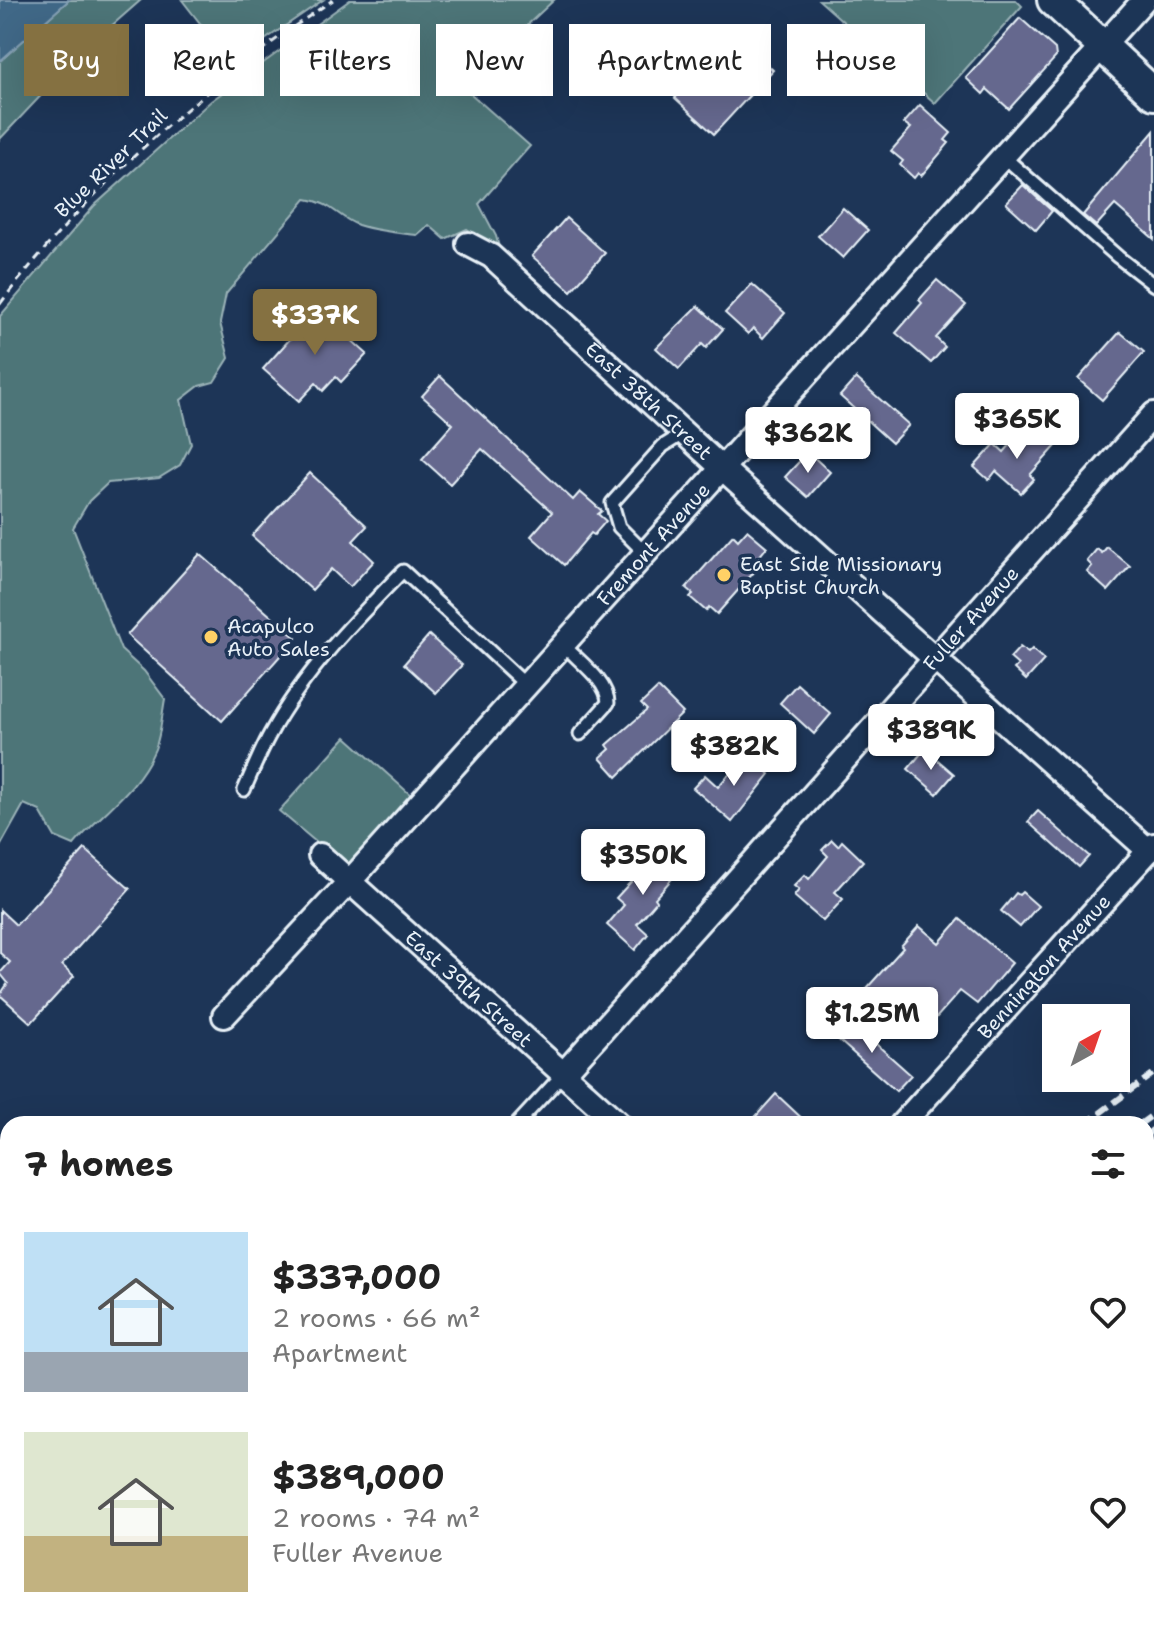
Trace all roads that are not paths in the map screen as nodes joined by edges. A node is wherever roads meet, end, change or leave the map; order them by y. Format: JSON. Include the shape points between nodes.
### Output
{"nodes":[{"id":1,"x":1053,"y":0,"type":"edge"},
{"id":2,"x":1144,"y":0,"type":"edge"},
{"id":3,"x":1102,"y":46,"type":"junction"},
{"id":4,"x":1154,"y":94,"type":"edge"},
{"id":5,"x":1003,"y":156,"type":"junction"},
{"id":6,"x":468,"y":244,"type":"dead end"},
{"id":7,"x":1154,"y":285,"type":"edge"},
{"id":8,"x":1154,"y":414,"type":"edge"},
{"id":9,"x":684,"y":433,"type":"junction"},
{"id":10,"x":723,"y":469,"type":"junction"},
{"id":11,"x":646,"y":554,"type":"junction"},
{"id":12,"x":564,"y":645,"type":"junction"},
{"id":13,"x":933,"y":658,"type":"junction"},
{"id":14,"x":527,"y":686,"type":"junction"},
{"id":15,"x":580,"y":734,"type":"dead end"},
{"id":16,"x":244,"y":790,"type":"dead end"},
{"id":17,"x":1152,"y":848,"type":"edge"},
{"id":18,"x":320,"y":855,"type":"dead end"},
{"id":19,"x":350,"y":881,"type":"junction"},
{"id":20,"x":224,"y":1016,"type":"dead end"},
{"id":21,"x":564,"y":1073,"type":"junction"},
{"id":22,"x":524,"y":1116,"type":"edge"},
{"id":23,"x":610,"y":1116,"type":"edge"},
{"id":24,"x":909,"y":1116,"type":"edge"}],
"edges":[{"from":1,"to":3,"type":"main road"},
{"from":2,"to":3,"type":"street","name":"Fremont Avenue"},
{"from":3,"to":4,"type":"main road"},
{"from":3,"to":5,"type":"street","name":"Fremont Avenue"},
{"from":5,"to":7,"type":"lane"},
{"from":5,"to":10,"type":"street","name":"Fremont Avenue"},
{"from":6,"to":9,"type":"street","name":"East 38th Street","via":[[491,256]]},
{"from":8,"to":13,"type":"street","name":"Fuller Avenue"},
{"from":9,"to":10,"type":"street","name":"East 38th Street"},
{"from":9,"to":11,"type":"lane","via":[[663,446],[612,503],[619,527]]},
{"from":10,"to":11,"type":"street","name":"Fremont Avenue"},
{"from":10,"to":13,"type":"street","name":"East 38th Street"},
{"from":11,"to":12,"type":"street","name":"Fremont Avenue"},
{"from":12,"to":14,"type":"street","name":"Fremont Avenue"},
{"from":12,"to":15,"type":"lane","via":[[608,695],[608,703]]},
{"from":13,"to":17,"type":"street","name":"East 38th Street"},
{"from":13,"to":21,"type":"street","name":"Fuller Avenue"},
{"from":14,"to":16,"type":"lane","via":[[403,571],[298,689]]},
{"from":14,"to":19,"type":"street","name":"Fremont Avenue"},
{"from":17,"to":24,"type":"street","name":"Bennington Avenue"},
{"from":18,"to":19,"type":"street","name":"East 39th Street"},
{"from":19,"to":20,"type":"street","name":"Fremont Avenue"},
{"from":19,"to":21,"type":"street","name":"East 39th Street"},
{"from":21,"to":22,"type":"lane"},
{"from":21,"to":23,"type":"street","name":"East 39th Street"}]}
